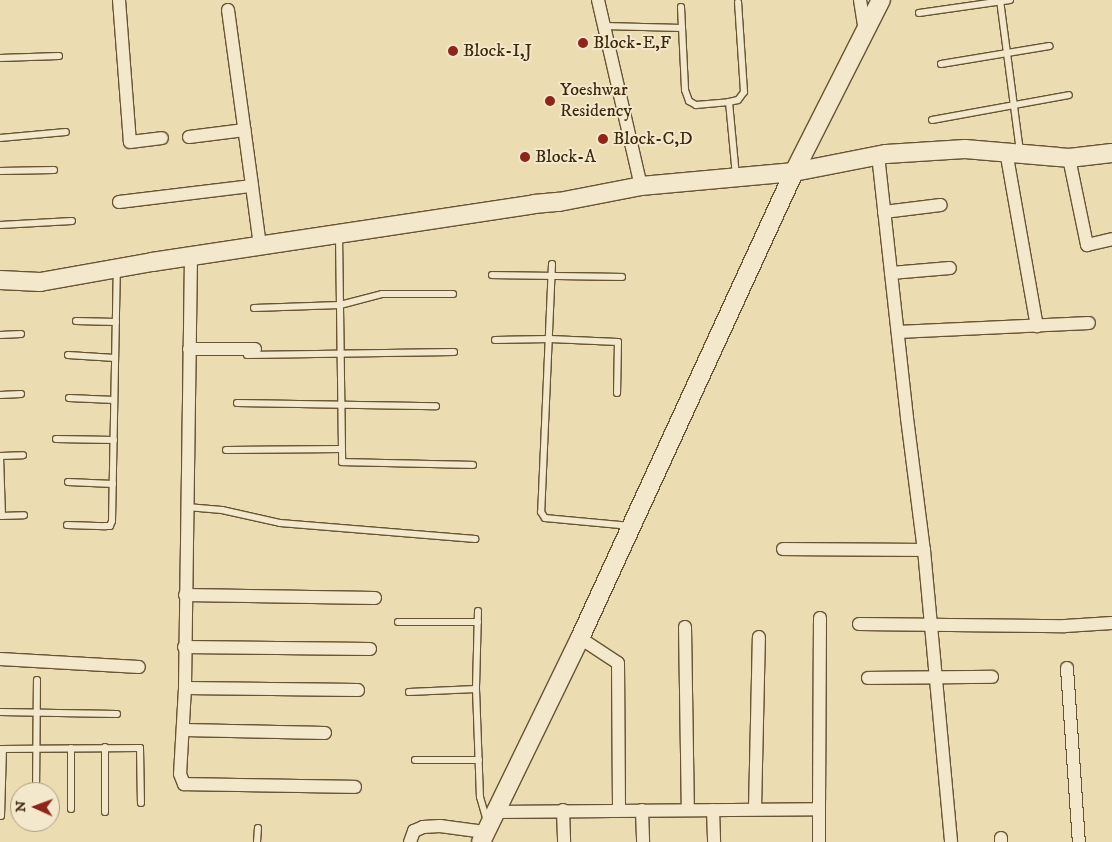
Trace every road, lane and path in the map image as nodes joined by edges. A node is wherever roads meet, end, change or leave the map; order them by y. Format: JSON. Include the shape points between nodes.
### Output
{"nodes":[{"id":1,"x":119,"y":0,"type":"edge"},
{"id":2,"x":598,"y":0,"type":"edge"},
{"id":3,"x":860,"y":0,"type":"edge"},
{"id":4,"x":880,"y":0,"type":"edge"},
{"id":5,"x":1010,"y":0,"type":"edge"},
{"id":6,"x":1000,"y":1,"type":"edge"},
{"id":7,"x":738,"y":2,"type":"dead end"},
{"id":8,"x":681,"y":6,"type":"dead end"},
{"id":9,"x":228,"y":10,"type":"dead end"},
{"id":10,"x":919,"y":13,"type":"dead end"},
{"id":11,"x":604,"y":26,"type":"junction"},
{"id":12,"x":682,"y":28,"type":"junction"},
{"id":13,"x":865,"y":31,"type":"junction"},
{"id":14,"x":1050,"y":46,"type":"dead end"},
{"id":15,"x":1006,"y":54,"type":"junction"},
{"id":16,"x":59,"y":56,"type":"dead end"},
{"id":17,"x":0,"y":58,"type":"edge"},
{"id":18,"x":941,"y":64,"type":"dead end"},
{"id":19,"x":1069,"y":95,"type":"dead end"},
{"id":20,"x":729,"y":102,"type":"junction"},
{"id":21,"x":1014,"y":107,"type":"junction"},
{"id":22,"x":932,"y":120,"type":"dead end"},
{"id":23,"x":245,"y":130,"type":"junction"},
{"id":24,"x":66,"y":132,"type":"dead end"},
{"id":25,"x":189,"y":137,"type":"dead end"},
{"id":26,"x":0,"y":138,"type":"edge"},
{"id":27,"x":162,"y":138,"type":"dead end"},
{"id":28,"x":1013,"y":152,"type":"junction"},
{"id":29,"x":1112,"y":153,"type":"edge"},
{"id":30,"x":878,"y":155,"type":"junction"},
{"id":31,"x":1070,"y":158,"type":"junction"},
{"id":32,"x":54,"y":170,"type":"dead end"},
{"id":33,"x":0,"y":171,"type":"edge"},
{"id":34,"x":794,"y":172,"type":"junction"},
{"id":35,"x":736,"y":176,"type":"junction"},
{"id":36,"x":252,"y":186,"type":"junction"},
{"id":37,"x":641,"y":186,"type":"junction"},
{"id":38,"x":119,"y":202,"type":"dead end"},
{"id":39,"x":941,"y":205,"type":"dead end"},
{"id":40,"x":884,"y":212,"type":"junction"},
{"id":41,"x":72,"y":221,"type":"dead end"},
{"id":42,"x":0,"y":225,"type":"edge"},
{"id":43,"x":339,"y":234,"type":"junction"},
{"id":44,"x":1112,"y":238,"type":"edge"},
{"id":45,"x":260,"y":246,"type":"junction"},
{"id":46,"x":190,"y":256,"type":"junction"},
{"id":47,"x":552,"y":264,"type":"dead end"},
{"id":48,"x":950,"y":268,"type":"dead end"},
{"id":49,"x":117,"y":269,"type":"junction"},
{"id":50,"x":891,"y":274,"type":"junction"},
{"id":51,"x":492,"y":275,"type":"dead end"},
{"id":52,"x":552,"y":276,"type":"junction"},
{"id":53,"x":622,"y":277,"type":"dead end"},
{"id":54,"x":0,"y":280,"type":"edge"},
{"id":55,"x":453,"y":294,"type":"dead end"},
{"id":56,"x":340,"y":305,"type":"junction"},
{"id":57,"x":254,"y":308,"type":"dead end"},
{"id":58,"x":76,"y":321,"type":"dead end"},
{"id":59,"x":116,"y":322,"type":"junction"},
{"id":60,"x":1089,"y":323,"type":"dead end"},
{"id":61,"x":1038,"y":326,"type":"junction"},
{"id":62,"x":898,"y":332,"type":"junction"},
{"id":63,"x":21,"y":334,"type":"dead end"},
{"id":64,"x":0,"y":335,"type":"edge"},
{"id":65,"x":550,"y":339,"type":"junction"},
{"id":66,"x":495,"y":340,"type":"dead end"},
{"id":67,"x":189,"y":349,"type":"junction"},
{"id":68,"x":251,"y":352,"type":"joint"},
{"id":69,"x":342,"y":352,"type":"junction"},
{"id":70,"x":454,"y":352,"type":"dead end"},
{"id":71,"x":68,"y":355,"type":"dead end"},
{"id":72,"x":115,"y":358,"type":"junction"},
{"id":73,"x":617,"y":393,"type":"dead end"},
{"id":74,"x":21,"y":394,"type":"dead end"},
{"id":75,"x":0,"y":395,"type":"edge"},
{"id":76,"x":69,"y":398,"type":"dead end"},
{"id":77,"x":114,"y":400,"type":"junction"},
{"id":78,"x":237,"y":403,"type":"dead end"},
{"id":79,"x":341,"y":405,"type":"junction"},
{"id":80,"x":436,"y":406,"type":"dead end"},
{"id":81,"x":56,"y":439,"type":"dead end"},
{"id":82,"x":114,"y":440,"type":"junction"},
{"id":83,"x":342,"y":449,"type":"junction"},
{"id":84,"x":226,"y":450,"type":"dead end"},
{"id":85,"x":23,"y":455,"type":"dead end"},
{"id":86,"x":0,"y":456,"type":"edge"},
{"id":87,"x":473,"y":465,"type":"dead end"},
{"id":88,"x":68,"y":482,"type":"dead end"},
{"id":89,"x":113,"y":484,"type":"junction"},
{"id":90,"x":187,"y":507,"type":"junction"},
{"id":91,"x":24,"y":515,"type":"dead end"},
{"id":92,"x":1,"y":516,"type":"edge"},
{"id":93,"x":66,"y":525,"type":"dead end"},
{"id":94,"x":632,"y":526,"type":"junction"},
{"id":95,"x":475,"y":539,"type":"dead end"},
{"id":96,"x":784,"y":549,"type":"dead end"},
{"id":97,"x":924,"y":550,"type":"junction"},
{"id":98,"x":185,"y":595,"type":"junction"},
{"id":99,"x":375,"y":598,"type":"dead end"},
{"id":100,"x":478,"y":611,"type":"dead end"},
{"id":101,"x":820,"y":618,"type":"dead end"},
{"id":102,"x":398,"y":622,"type":"dead end"},
{"id":103,"x":478,"y":622,"type":"junction"},
{"id":104,"x":1112,"y":623,"type":"edge"},
{"id":105,"x":859,"y":624,"type":"dead end"},
{"id":106,"x":930,"y":624,"type":"junction"},
{"id":107,"x":685,"y":627,"type":"dead end"},
{"id":108,"x":759,"y":637,"type":"dead end"},
{"id":109,"x":580,"y":638,"type":"junction"},
{"id":110,"x":184,"y":647,"type":"junction"},
{"id":111,"x":370,"y":649,"type":"dead end"},
{"id":112,"x":0,"y":659,"type":"edge"},
{"id":113,"x":139,"y":667,"type":"dead end"},
{"id":114,"x":1067,"y":668,"type":"dead end"},
{"id":115,"x":935,"y":677,"type":"junction"},
{"id":116,"x":992,"y":677,"type":"dead end"},
{"id":117,"x":868,"y":678,"type":"dead end"},
{"id":118,"x":37,"y":680,"type":"dead end"},
{"id":119,"x":184,"y":688,"type":"junction"},
{"id":120,"x":476,"y":689,"type":"junction"},
{"id":121,"x":358,"y":690,"type":"dead end"},
{"id":122,"x":409,"y":692,"type":"dead end"},
{"id":123,"x":0,"y":712,"type":"edge"},
{"id":124,"x":36,"y":712,"type":"junction"},
{"id":125,"x":118,"y":714,"type":"dead end"},
{"id":126,"x":184,"y":730,"type":"junction"},
{"id":127,"x":325,"y":733,"type":"dead end"},
{"id":128,"x":105,"y":747,"type":"junction"},
{"id":129,"x":36,"y":748,"type":"junction"},
{"id":130,"x":71,"y":748,"type":"junction"},
{"id":131,"x":1,"y":749,"type":"edge"},
{"id":132,"x":416,"y":760,"type":"dead end"},
{"id":133,"x":479,"y":760,"type":"junction"},
{"id":134,"x":36,"y":782,"type":"edge"},
{"id":135,"x":355,"y":786,"type":"dead end"},
{"id":136,"x":141,"y":803,"type":"dead end"},
{"id":137,"x":71,"y":809,"type":"dead end"},
{"id":138,"x":755,"y":809,"type":"junction"},
{"id":139,"x":819,"y":809,"type":"junction"},
{"id":140,"x":563,"y":810,"type":"junction"},
{"id":141,"x":619,"y":810,"type":"junction"},
{"id":142,"x":642,"y":810,"type":"junction"},
{"id":143,"x":688,"y":810,"type":"junction"},
{"id":144,"x":713,"y":810,"type":"junction"},
{"id":145,"x":104,"y":812,"type":"dead end"},
{"id":146,"x":1,"y":816,"type":"edge"},
{"id":147,"x":258,"y":828,"type":"dead end"},
{"id":148,"x":488,"y":828,"type":"edge"},
{"id":149,"x":256,"y":842,"type":"edge"},
{"id":150,"x":410,"y":842,"type":"edge"},
{"id":151,"x":564,"y":842,"type":"edge"},
{"id":152,"x":643,"y":842,"type":"edge"},
{"id":153,"x":714,"y":842,"type":"edge"},
{"id":154,"x":819,"y":842,"type":"edge"},
{"id":155,"x":951,"y":842,"type":"edge"},
{"id":156,"x":1079,"y":842,"type":"edge"}],
"edges":[{"from":1,"to":27,"type":"street","via":[[130,142]]},
{"from":2,"to":11,"type":"street"},
{"from":3,"to":13,"type":"street"},
{"from":4,"to":13,"type":"street"},
{"from":5,"to":6,"type":"lane"},
{"from":6,"to":10,"type":"lane"},
{"from":6,"to":15,"type":"lane"},
{"from":7,"to":20,"type":"lane","via":[[744,92],[738,100]]},
{"from":8,"to":12,"type":"lane"},
{"from":9,"to":23,"type":"street"},
{"from":11,"to":12,"type":"lane"},
{"from":11,"to":37,"type":"street"},
{"from":12,"to":20,"type":"lane","via":[[685,90],[689,101],[696,105]]},
{"from":13,"to":34,"type":"street"},
{"from":14,"to":15,"type":"lane"},
{"from":15,"to":18,"type":"lane"},
{"from":15,"to":21,"type":"lane"},
{"from":16,"to":17,"type":"lane"},
{"from":19,"to":21,"type":"lane"},
{"from":20,"to":35,"type":"lane"},
{"from":21,"to":22,"type":"lane"},
{"from":21,"to":28,"type":"lane"},
{"from":23,"to":25,"type":"street"},
{"from":23,"to":36,"type":"street"},
{"from":24,"to":26,"type":"lane"},
{"from":28,"to":30,"type":"street","via":[[965,149]]},
{"from":28,"to":31,"type":"street"},
{"from":28,"to":61,"type":"street"},
{"from":29,"to":31,"type":"street"},
{"from":30,"to":34,"type":"street"},
{"from":30,"to":40,"type":"street"},
{"from":31,"to":44,"type":"street","via":[[1087,245]]},
{"from":32,"to":33,"type":"lane"},
{"from":34,"to":35,"type":"street"},
{"from":34,"to":94,"type":"street"},
{"from":35,"to":37,"type":"street"},
{"from":36,"to":38,"type":"street"},
{"from":36,"to":45,"type":"street"},
{"from":37,"to":43,"type":"street","via":[[559,202]]},
{"from":39,"to":40,"type":"street"},
{"from":40,"to":50,"type":"street"},
{"from":41,"to":42,"type":"lane"},
{"from":43,"to":45,"type":"street"},
{"from":43,"to":56,"type":"lane"},
{"from":45,"to":46,"type":"street"},
{"from":46,"to":49,"type":"street"},
{"from":46,"to":67,"type":"street"},
{"from":47,"to":52,"type":"lane"},
{"from":48,"to":50,"type":"street"},
{"from":49,"to":54,"type":"street","via":[[40,282]]},
{"from":49,"to":59,"type":"lane"},
{"from":50,"to":62,"type":"street"},
{"from":51,"to":52,"type":"lane"},
{"from":52,"to":53,"type":"lane"},
{"from":52,"to":65,"type":"lane"},
{"from":55,"to":56,"type":"lane","via":[[382,294]]},
{"from":56,"to":57,"type":"lane"},
{"from":56,"to":69,"type":"lane"},
{"from":58,"to":59,"type":"lane"},
{"from":59,"to":72,"type":"lane"},
{"from":60,"to":61,"type":"street"},
{"from":61,"to":62,"type":"street"},
{"from":62,"to":97,"type":"street"},
{"from":63,"to":64,"type":"lane"},
{"from":65,"to":66,"type":"lane"},
{"from":65,"to":73,"type":"lane","via":[[618,342]]},
{"from":65,"to":94,"type":"lane","via":[[541,512],[545,518]]},
{"from":67,"to":68,"type":"street"},
{"from":67,"to":90,"type":"street"},
{"from":68,"to":69,"type":"lane"},
{"from":69,"to":70,"type":"lane"},
{"from":69,"to":79,"type":"lane"},
{"from":71,"to":72,"type":"lane"},
{"from":72,"to":77,"type":"lane"},
{"from":74,"to":75,"type":"lane"},
{"from":76,"to":77,"type":"lane"},
{"from":77,"to":82,"type":"lane"},
{"from":78,"to":79,"type":"lane"},
{"from":79,"to":80,"type":"lane"},
{"from":79,"to":83,"type":"lane"},
{"from":81,"to":82,"type":"lane"},
{"from":82,"to":89,"type":"lane"},
{"from":83,"to":84,"type":"lane"},
{"from":83,"to":87,"type":"lane","via":[[342,462]]},
{"from":85,"to":86,"type":"lane"},
{"from":86,"to":92,"type":"lane"},
{"from":88,"to":89,"type":"lane"},
{"from":89,"to":93,"type":"lane","via":[[110,526]]},
{"from":90,"to":95,"type":"lane","via":[[222,510],[280,523]]},
{"from":90,"to":98,"type":"street"},
{"from":91,"to":92,"type":"lane"},
{"from":94,"to":109,"type":"street"},
{"from":96,"to":97,"type":"street"},
{"from":97,"to":106,"type":"street"},
{"from":98,"to":99,"type":"street"},
{"from":98,"to":110,"type":"street"},
{"from":100,"to":103,"type":"lane"},
{"from":101,"to":139,"type":"street"},
{"from":102,"to":103,"type":"lane"},
{"from":103,"to":120,"type":"lane"},
{"from":104,"to":106,"type":"street","via":[[1065,626]]},
{"from":105,"to":106,"type":"street"},
{"from":106,"to":115,"type":"street"},
{"from":107,"to":143,"type":"street"},
{"from":108,"to":138,"type":"street"},
{"from":109,"to":141,"type":"street","via":[[618,663]]},
{"from":109,"to":148,"type":"street"},
{"from":110,"to":111,"type":"street"},
{"from":110,"to":119,"type":"street"},
{"from":112,"to":113,"type":"street"},
{"from":114,"to":156,"type":"street"},
{"from":115,"to":116,"type":"street"},
{"from":115,"to":117,"type":"street"},
{"from":115,"to":155,"type":"street"},
{"from":118,"to":124,"type":"lane"},
{"from":119,"to":121,"type":"street"},
{"from":119,"to":126,"type":"street"},
{"from":120,"to":122,"type":"lane"},
{"from":120,"to":133,"type":"lane"},
{"from":123,"to":124,"type":"lane"},
{"from":124,"to":125,"type":"lane"},
{"from":124,"to":129,"type":"lane"},
{"from":126,"to":127,"type":"street"},
{"from":126,"to":135,"type":"street","via":[[180,774],[184,784]]},
{"from":128,"to":130,"type":"lane"},
{"from":128,"to":136,"type":"lane","via":[[140,748]]},
{"from":128,"to":145,"type":"lane"},
{"from":129,"to":130,"type":"lane"},
{"from":129,"to":131,"type":"lane"},
{"from":129,"to":134,"type":"lane"},
{"from":130,"to":137,"type":"lane"},
{"from":131,"to":146,"type":"lane"},
{"from":132,"to":133,"type":"lane"},
{"from":133,"to":148,"type":"lane","via":[[480,797]]},
{"from":138,"to":139,"type":"street"},
{"from":138,"to":144,"type":"street"},
{"from":139,"to":154,"type":"street"},
{"from":140,"to":141,"type":"street"},
{"from":140,"to":148,"type":"street"},
{"from":140,"to":151,"type":"street"},
{"from":141,"to":142,"type":"street"},
{"from":142,"to":143,"type":"street"},
{"from":142,"to":152,"type":"street"},
{"from":143,"to":144,"type":"street"},
{"from":144,"to":153,"type":"street"},
{"from":147,"to":149,"type":"lane"},
{"from":148,"to":150,"type":"street","via":[[423,827],[414,831]]}]}
